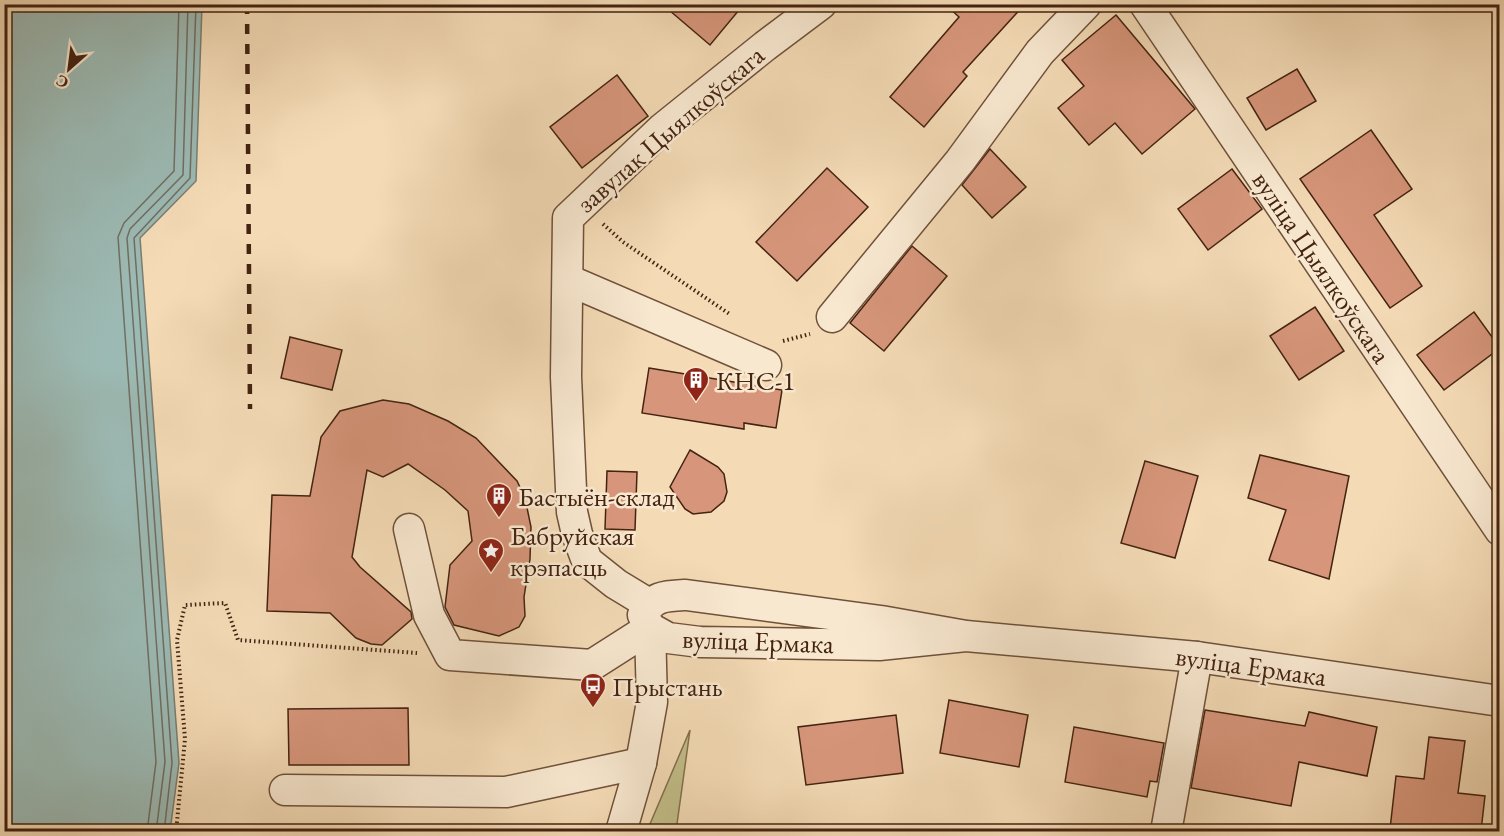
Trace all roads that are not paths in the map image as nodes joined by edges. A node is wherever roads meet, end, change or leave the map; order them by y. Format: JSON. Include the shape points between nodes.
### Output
{"nodes":[{"id":1,"x":821,"y":4,"type":"edge"},
{"id":2,"x":1086,"y":4,"type":"edge"},
{"id":3,"x":1145,"y":4,"type":"edge"},
{"id":4,"x":568,"y":280,"type":"junction"},
{"id":5,"x":832,"y":317,"type":"road end"},
{"id":6,"x":772,"y":352,"type":"road end"},
{"id":7,"x":410,"y":529,"type":"dead end"},
{"id":8,"x":1500,"y":530,"type":"edge"},
{"id":9,"x":649,"y":616,"type":"junction"},
{"id":10,"x":966,"y":636,"type":"junction"},
{"id":11,"x":1197,"y":657,"type":"junction"},
{"id":12,"x":1500,"y":701,"type":"edge"},
{"id":13,"x":641,"y":763,"type":"junction"},
{"id":14,"x":285,"y":790,"type":"dead end"},
{"id":15,"x":621,"y":831,"type":"edge"},
{"id":16,"x":1166,"y":831,"type":"edge"}],
"edges":[{"from":1,"to":4,"type":"street","name":"завулак Цыялкоўскага","via":[[663,128],[568,218]]},
{"from":2,"to":5,"type":"street","via":[[1040,52],[960,161]]},
{"from":3,"to":8,"type":"street","name":"вуліца Цыялкоўскага"},
{"from":4,"to":6,"type":"street"},
{"from":4,"to":9,"type":"street","name":"завулак Цыялкоўскага","via":[[569,476],[577,534],[587,561]]},
{"from":7,"to":9,"type":"street","via":[[429,615],[450,655],[592,665]]},
{"from":9,"to":10,"type":"street","name":"вуліца Ермака","via":[[668,638],[700,642],[879,645]]},
{"from":9,"to":10,"type":"street","name":"вуліца Ермака","via":[[660,597],[686,595]]},
{"from":9,"to":13,"type":"street","via":[[652,702]]},
{"from":10,"to":11,"type":"street","name":"вуліца Ермака"},
{"from":11,"to":12,"type":"street","name":"вуліца Ермака"},
{"from":11,"to":16,"type":"street"},
{"from":13,"to":14,"type":"street","via":[[506,792]]},
{"from":13,"to":15,"type":"street"}]}
